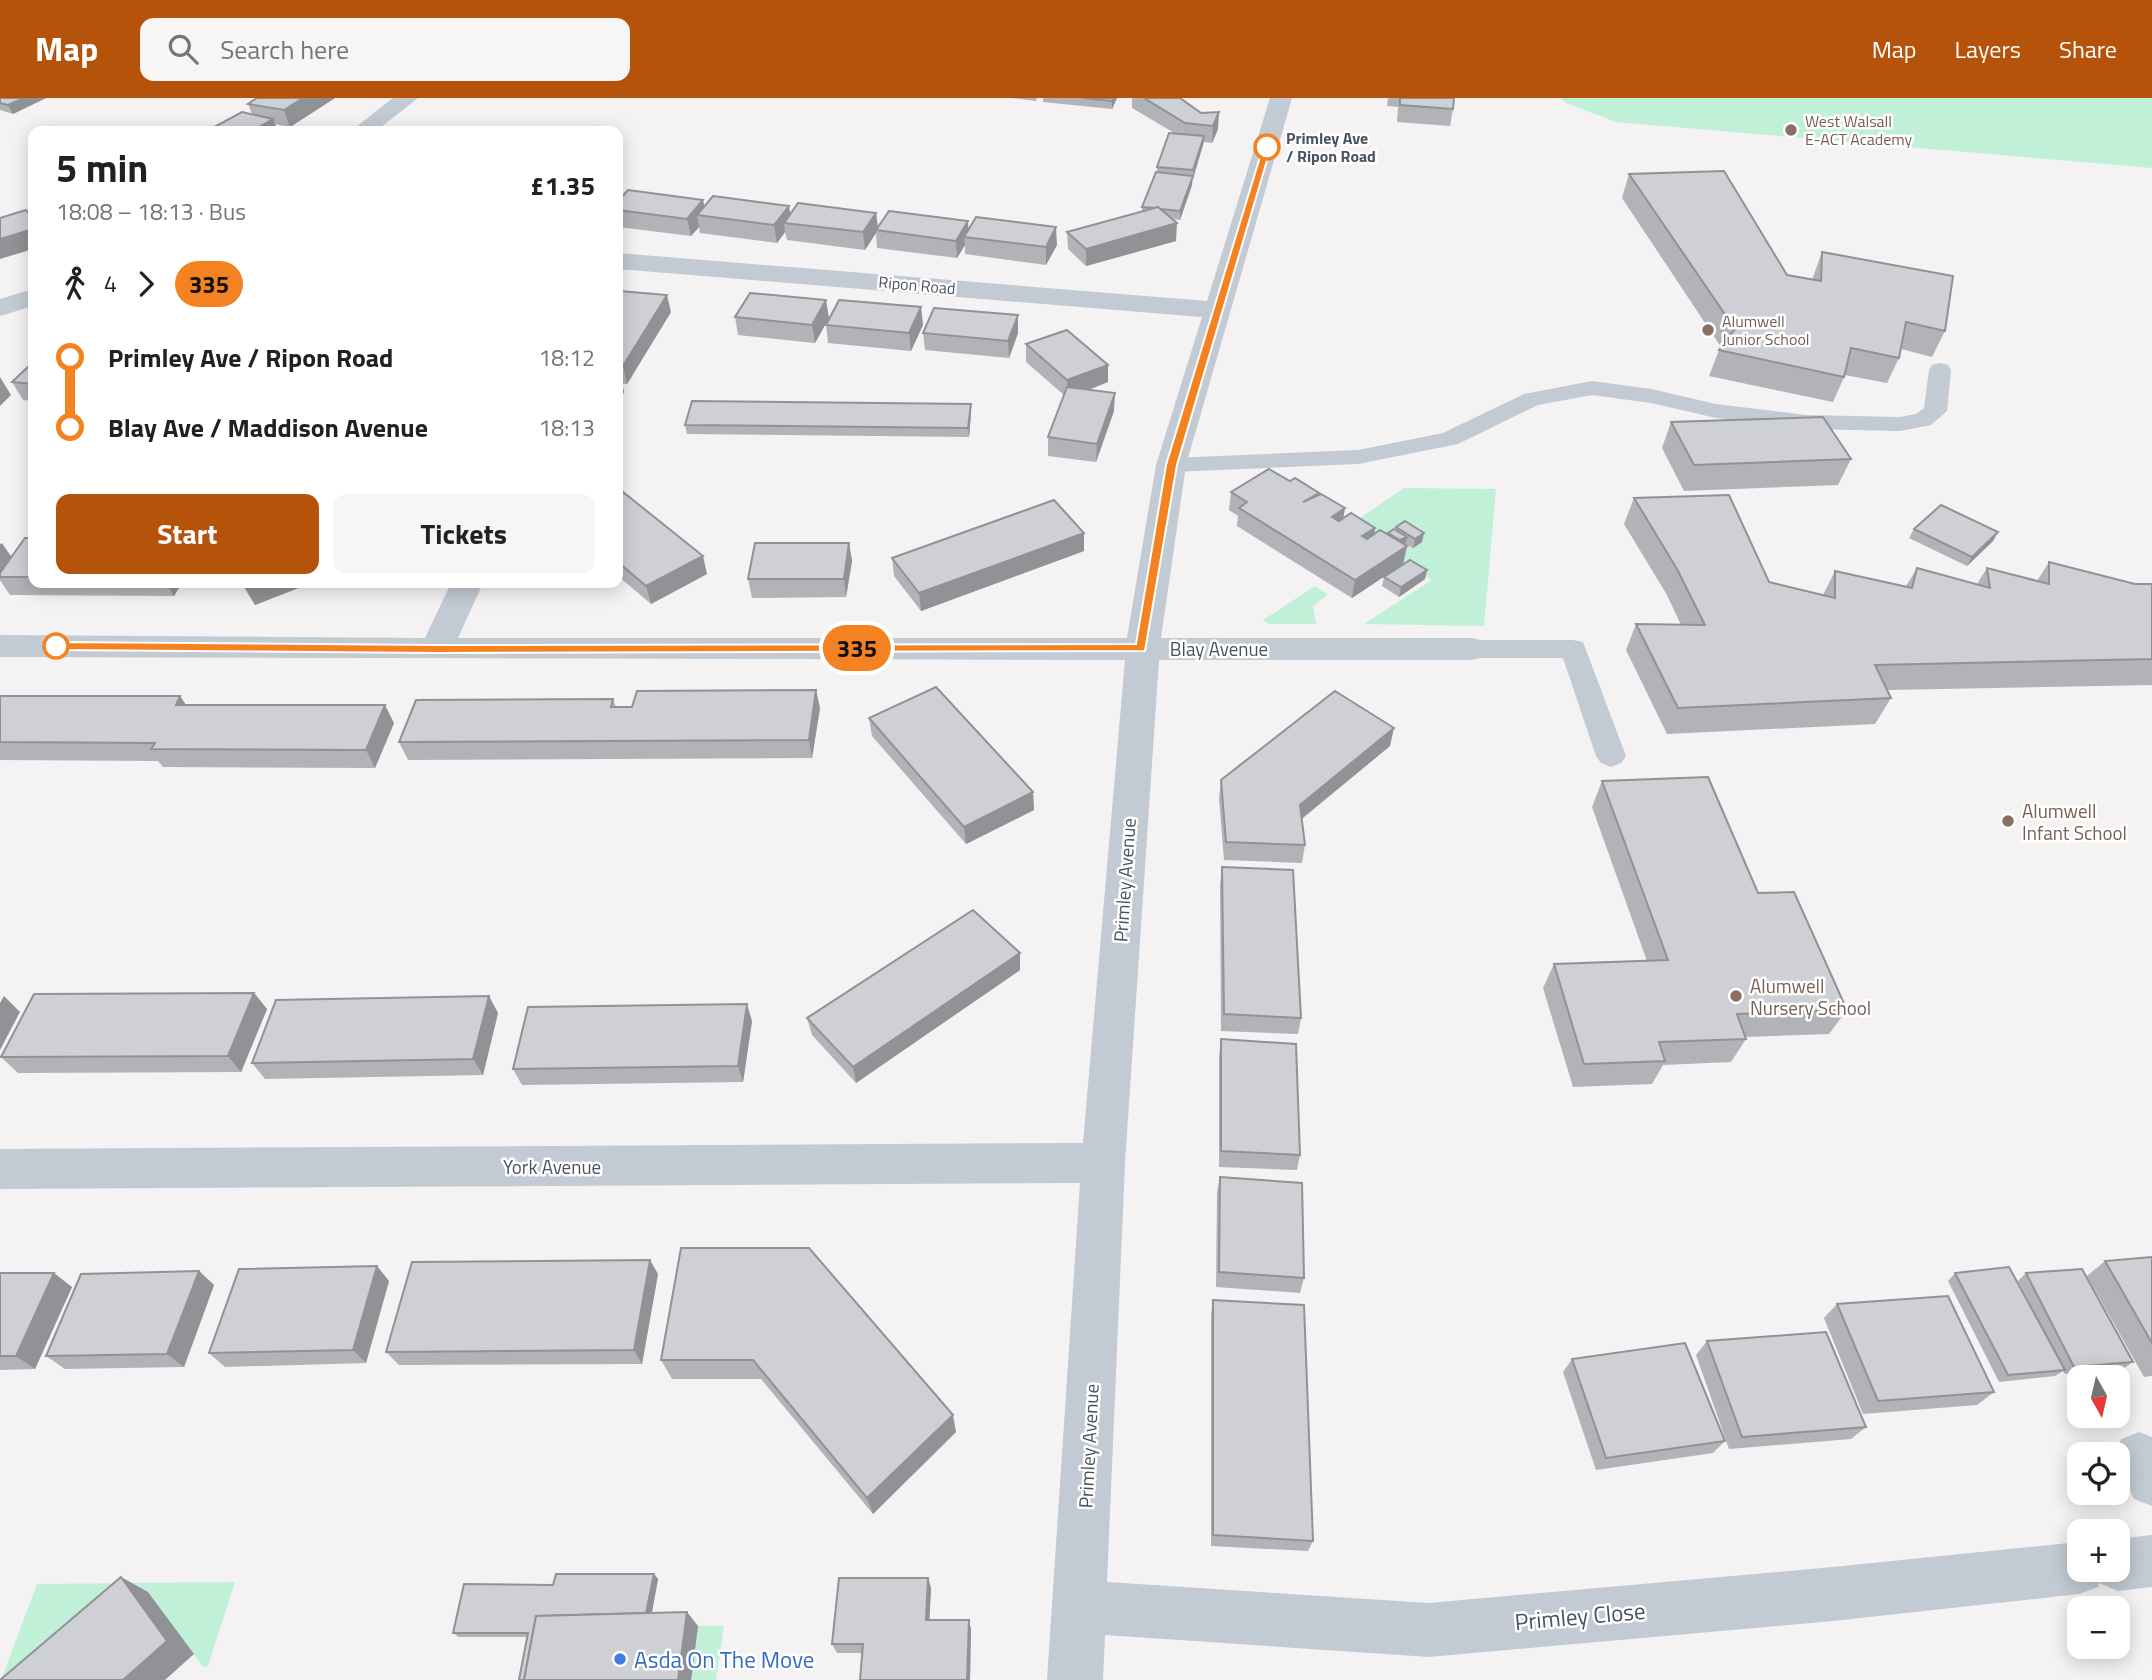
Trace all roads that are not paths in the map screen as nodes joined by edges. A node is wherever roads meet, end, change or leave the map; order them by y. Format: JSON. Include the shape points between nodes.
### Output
{"nodes":[{"id":1,"x":407,"y":98,"type":"edge"},
{"id":2,"x":1281,"y":98,"type":"edge"},
{"id":3,"x":369,"y":126,"type":"edge"},
{"id":4,"x":623,"y":261,"type":"edge"},
{"id":5,"x":28,"y":299,"type":"edge"},
{"id":6,"x":0,"y":308,"type":"edge"},
{"id":7,"x":1216,"y":310,"type":"junction"},
{"id":8,"x":1940,"y":370,"type":"edge"},
{"id":9,"x":1171,"y":465,"type":"junction"},
{"id":10,"x":465,"y":588,"type":"edge"},
{"id":11,"x":0,"y":646,"type":"edge"},
{"id":12,"x":1141,"y":648,"type":"junction"},
{"id":13,"x":436,"y":649,"type":"junction"},
{"id":14,"x":1472,"y":649,"type":"joint"},
{"id":15,"x":1611,"y":756,"type":"dead end"},
{"id":16,"x":1103,"y":1163,"type":"junction"},
{"id":17,"x":0,"y":1169,"type":"edge"},
{"id":18,"x":2152,"y":1561,"type":"edge"},
{"id":19,"x":2130,"y":1563,"type":"edge"},
{"id":20,"x":2067,"y":1570,"type":"edge"},
{"id":21,"x":1080,"y":1607,"type":"junction"},
{"id":22,"x":1075,"y":1680,"type":"edge"}],
"edges":[{"from":1,"to":3,"type":"street"},
{"from":2,"to":7,"type":"street","name":"Primley Avenue"},
{"from":4,"to":7,"type":"street","name":"Ripon Road"},
{"from":5,"to":6,"type":"street"},
{"from":7,"to":9,"type":"street","name":"Primley Avenue"},
{"from":8,"to":9,"type":"lane","via":[[1935,411],[1923,420],[1900,424],[1806,422],[1592,388],[1532,399],[1450,439],[1358,457]]},
{"from":9,"to":12,"type":"street","name":"Primley Avenue"},
{"from":10,"to":13,"type":"street"},
{"from":11,"to":13,"type":"street","name":"Blay Avenue"},
{"from":12,"to":13,"type":"street","name":"Blay Avenue"},
{"from":12,"to":14,"type":"street","name":"Blay Avenue"},
{"from":12,"to":16,"type":"street","name":"Primley Avenue"},
{"from":14,"to":15,"type":"lane","via":[[1573,649]]},
{"from":16,"to":17,"type":"street","name":"York Avenue"},
{"from":16,"to":21,"type":"street","name":"Primley Avenue"},
{"from":18,"to":19,"type":"street"},
{"from":20,"to":21,"type":"street","name":"Primley Close","via":[[1429,1630]]},
{"from":21,"to":22,"type":"street","name":"Primley Avenue"}]}
